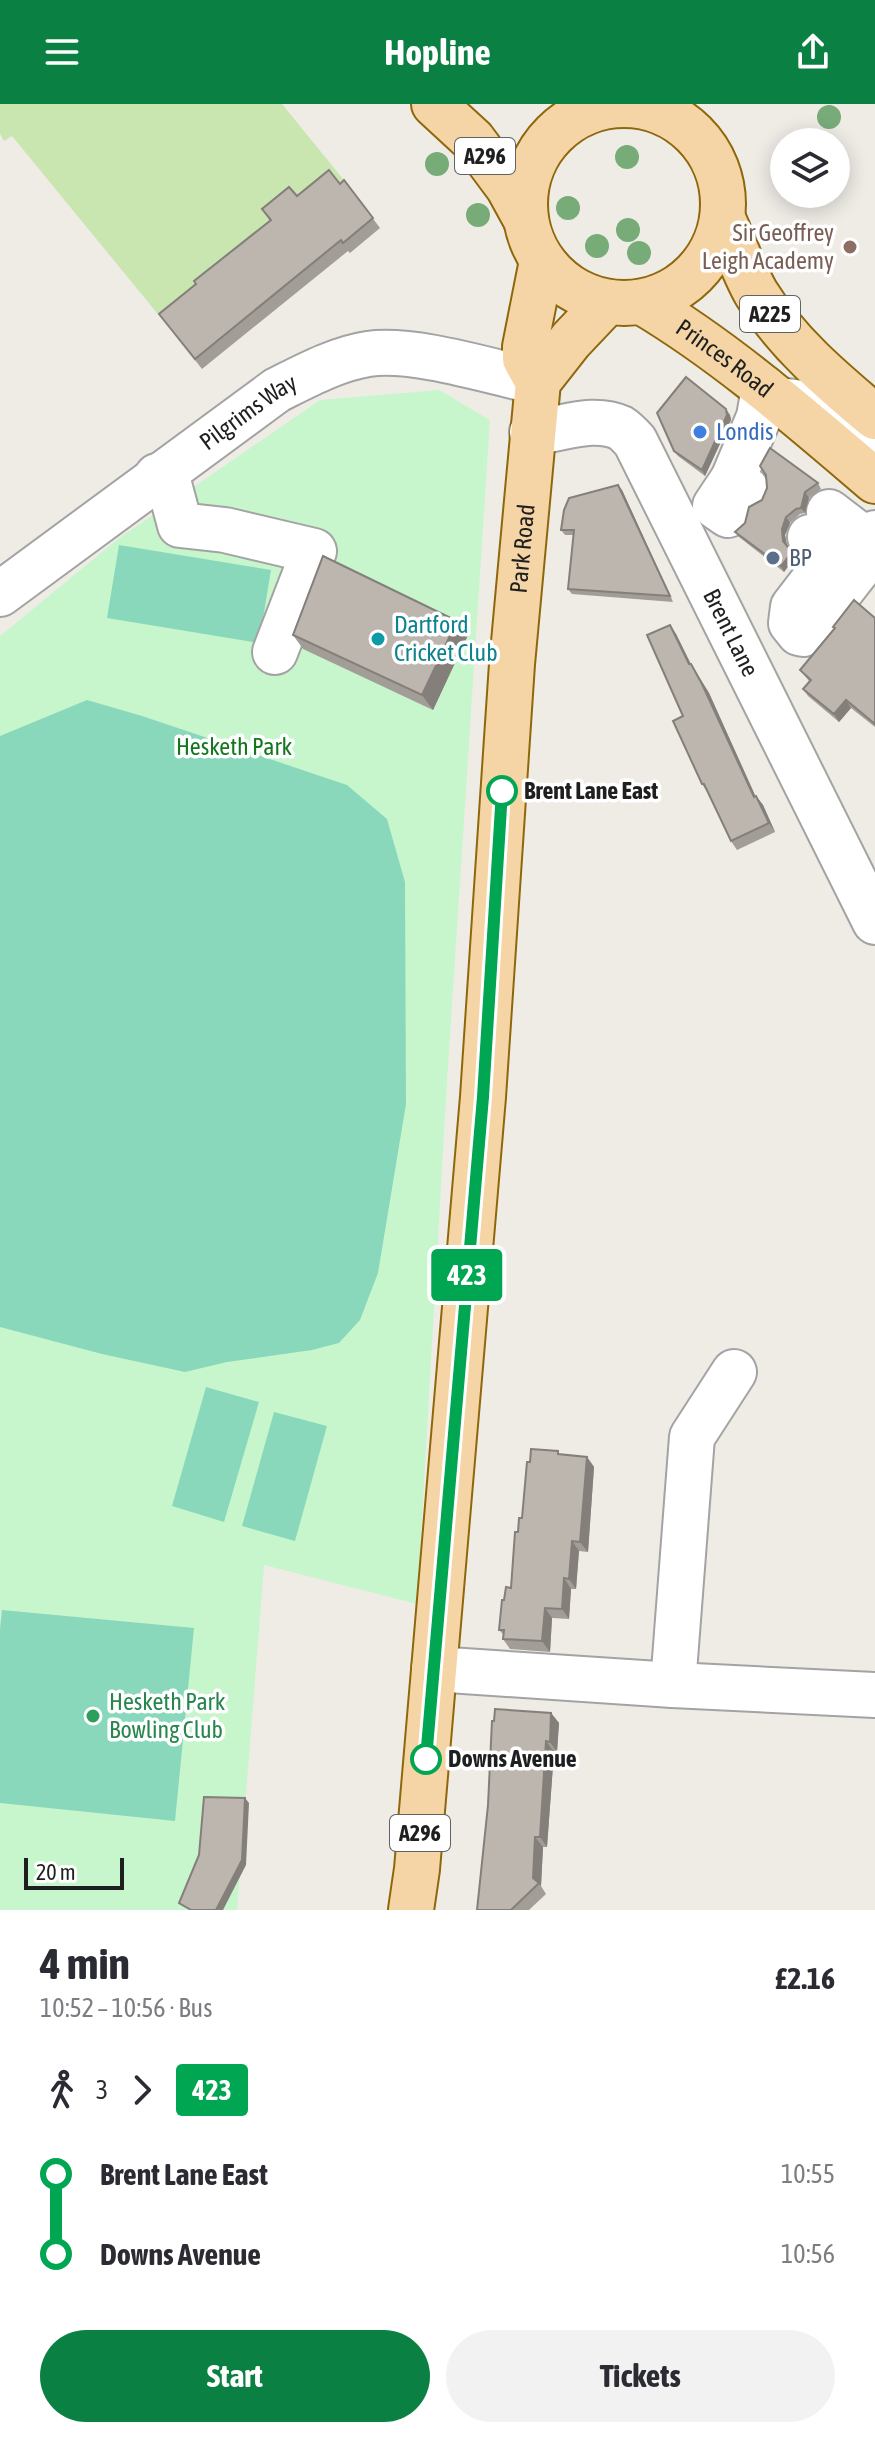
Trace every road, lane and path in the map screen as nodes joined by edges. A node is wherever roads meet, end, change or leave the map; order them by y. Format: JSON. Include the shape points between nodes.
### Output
{"nodes":[{"id":1,"x":434,"y":104,"type":"edge"},
{"id":2,"x":620,"y":104,"type":"edge"},
{"id":3,"x":568,"y":110,"type":"edge"},
{"id":4,"x":677,"y":112,"type":"edge"},
{"id":5,"x":525,"y":218,"type":"junction"},
{"id":6,"x":723,"y":219,"type":"junction"},
{"id":7,"x":542,"y":261,"type":"junction"},
{"id":8,"x":625,"y":302,"type":"junction"},
{"id":9,"x":538,"y":382,"type":"junction"},
{"id":10,"x":772,"y":394,"type":"junction"},
{"id":11,"x":864,"y":400,"type":"edge"},
{"id":12,"x":532,"y":432,"type":"junction"},
{"id":13,"x":875,"y":444,"type":"edge"},
{"id":14,"x":157,"y":476,"type":"junction"},
{"id":15,"x":744,"y":479,"type":"dead end"},
{"id":16,"x":875,"y":481,"type":"edge"},
{"id":17,"x":0,"y":594,"type":"edge"},
{"id":18,"x":275,"y":652,"type":"dead end"},
{"id":19,"x":875,"y":922,"type":"edge"},
{"id":20,"x":734,"y":1372,"type":"dead end"},
{"id":21,"x":434,"y":1669,"type":"junction"},
{"id":22,"x":673,"y":1685,"type":"junction"},
{"id":23,"x":875,"y":1695,"type":"edge"},
{"id":24,"x":411,"y":1910,"type":"edge"}],
"edges":[{"from":1,"to":5,"type":"main road","number":"A296","via":[[473,140]]},
{"from":2,"to":3,"type":"main road"},
{"from":2,"to":4,"type":"main road"},
{"from":3,"to":5,"type":"main road","via":[[536,158],[526,187]]},
{"from":4,"to":6,"type":"main road","via":[[716,165]]},
{"from":5,"to":7,"type":"main road"},
{"from":6,"to":8,"type":"main road","via":[[713,249],[696,274],[671,292]]},
{"from":6,"to":11,"type":"main road","number":"A225","via":[[754,289],[786,336]]},
{"from":7,"to":8,"type":"main road","via":[[588,297]]},
{"from":7,"to":9,"type":"main road","name":"Park Road","number":"A296","via":[[525,347],[525,359]]},
{"from":8,"to":9,"type":"main road","via":[[571,340]]},
{"from":8,"to":10,"type":"main road","name":"Princes Road","number":"A225","via":[[671,319]]},
{"from":9,"to":12,"type":"main road","name":"Park Road","number":"A296"},
{"from":9,"to":14,"type":"street","name":"Pilgrims Way","via":[[417,355],[369,354],[324,367],[277,390]]},
{"from":10,"to":13,"type":"street","via":[[828,406]]},
{"from":10,"to":15,"type":"street","via":[[759,417]]},
{"from":10,"to":16,"type":"main road","name":"Princes Road","number":"A225"},
{"from":12,"to":19,"type":"street","name":"Brent Lane","via":[[585,422],[622,429],[635,441]]},
{"from":12,"to":21,"type":"main road","name":"Park Road","number":"A296"},
{"from":14,"to":17,"type":"street","name":"Pilgrims Way"},
{"from":14,"to":18,"type":"street","via":[[169,484],[180,525],[314,551]]},
{"from":20,"to":22,"type":"street","via":[[692,1437]]},
{"from":21,"to":22,"type":"street"},
{"from":21,"to":24,"type":"main road","name":"Park Road","number":"A296"},
{"from":22,"to":23,"type":"street"}]}
